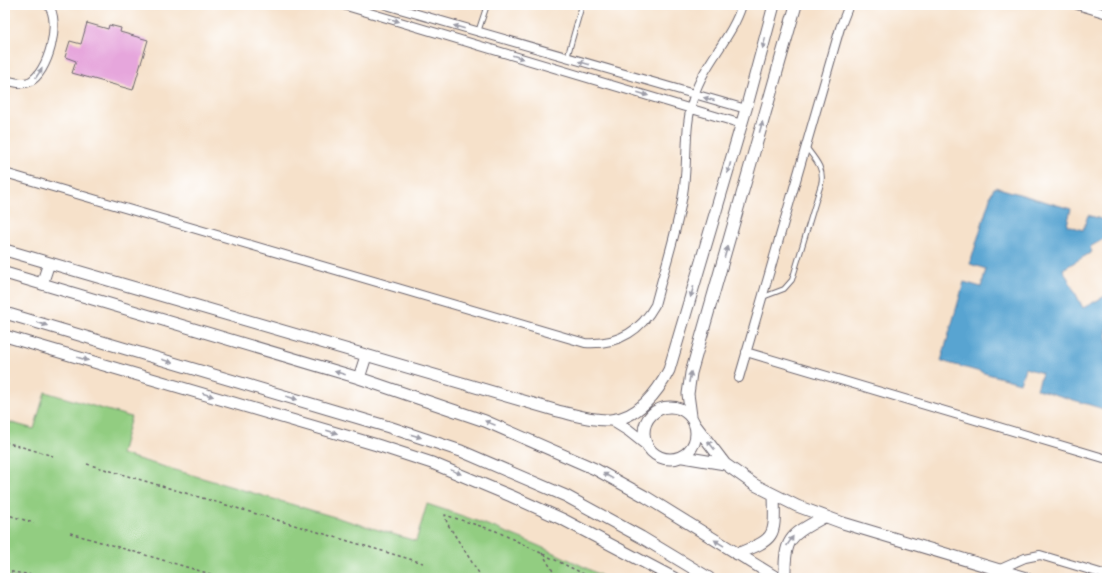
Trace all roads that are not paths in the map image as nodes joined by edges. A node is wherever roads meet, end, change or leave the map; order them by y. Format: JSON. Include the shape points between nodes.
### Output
{"nodes":[{"id":1,"x":48,"y":5,"type":"edge"},
{"id":2,"x":343,"y":5,"type":"edge"},
{"id":3,"x":386,"y":5,"type":"edge"},
{"id":4,"x":487,"y":5,"type":"edge"},
{"id":5,"x":582,"y":5,"type":"edge"},
{"id":6,"x":742,"y":5,"type":"edge"},
{"id":7,"x":774,"y":5,"type":"edge"},
{"id":8,"x":796,"y":5,"type":"edge"},
{"id":9,"x":849,"y":5,"type":"edge"},
{"id":10,"x":1077,"y":5,"type":"edge"},
{"id":11,"x":407,"y":8,"type":"edge"},
{"id":12,"x":1107,"y":14,"type":"edge"},
{"id":13,"x":478,"y":32,"type":"junction"},
{"id":14,"x":566,"y":58,"type":"junction"},
{"id":15,"x":5,"y":80,"type":"edge"},
{"id":16,"x":694,"y":95,"type":"junction"},
{"id":17,"x":690,"y":108,"type":"junction"},
{"id":18,"x":746,"y":109,"type":"junction"},
{"id":19,"x":742,"y":124,"type":"junction"},
{"id":20,"x":806,"y":146,"type":"junction"},
{"id":21,"x":5,"y":174,"type":"edge"},
{"id":22,"x":5,"y":250,"type":"edge"},
{"id":23,"x":49,"y":263,"type":"junction"},
{"id":24,"x":5,"y":273,"type":"edge"},
{"id":25,"x":42,"y":284,"type":"junction"},
{"id":26,"x":762,"y":297,"type":"junction"},
{"id":27,"x":5,"y":313,"type":"edge"},
{"id":28,"x":5,"y":336,"type":"edge"},
{"id":29,"x":746,"y":352,"type":"junction"},
{"id":30,"x":366,"y":356,"type":"junction"},
{"id":31,"x":359,"y":378,"type":"junction"},
{"id":32,"x":739,"y":378,"type":"dead end"},
{"id":33,"x":646,"y":402,"type":"junction"},
{"id":34,"x":655,"y":412,"type":"junction"},
{"id":35,"x":691,"y":416,"type":"junction"},
{"id":36,"x":612,"y":420,"type":"junction"},
{"id":37,"x":696,"y":426,"type":"junction"},
{"id":38,"x":647,"y":445,"type":"junction"},
{"id":39,"x":683,"y":456,"type":"junction"},
{"id":40,"x":1107,"y":459,"type":"edge"},
{"id":41,"x":725,"y":464,"type":"junction"},
{"id":42,"x":774,"y":495,"type":"junction"},
{"id":43,"x":824,"y":517,"type":"junction"},
{"id":44,"x":737,"y":554,"type":"junction"},
{"id":45,"x":1107,"y":566,"type":"edge"},
{"id":46,"x":998,"y":570,"type":"junction"},
{"id":47,"x":1104,"y":574,"type":"edge"},
{"id":48,"x":674,"y":578,"type":"edge"},
{"id":49,"x":709,"y":578,"type":"edge"},
{"id":50,"x":777,"y":578,"type":"edge"},
{"id":51,"x":785,"y":578,"type":"edge"},
{"id":52,"x":1026,"y":578,"type":"edge"}],
"edges":[{"from":15,"to":1,"type":"street","one_way":true,"via":[[26,83],[34,80],[40,73],[49,52],[54,24],[54,14]]},
{"from":2,"to":17,"type":"street","one_way":true},
{"from":3,"to":11,"type":"street"},
{"from":4,"to":13,"type":"lane"},
{"from":5,"to":14,"type":"lane"},
{"from":6,"to":16,"type":"street","via":[[733,27]]},
{"from":7,"to":18,"type":"street","one_way":true},
{"from":35,"to":8,"type":"street","one_way":true,"via":[[688,394],[691,372]]},
{"from":9,"to":20,"type":"street"},
{"from":10,"to":12,"type":"street"},
{"from":13,"to":11,"type":"street","one_way":true},
{"from":13,"to":14,"type":"street"},
{"from":16,"to":14,"type":"street","one_way":true},
{"from":16,"to":17,"type":"street"},
{"from":18,"to":16,"type":"street","one_way":true},
{"from":17,"to":19,"type":"street"},
{"from":17,"to":21,"type":"street","via":[[683,196],[655,305],[635,330],[620,339],[603,343],[585,343]]},
{"from":18,"to":19,"type":"street"},
{"from":19,"to":33,"type":"street","one_way":true,"via":[[670,365],[663,382]]},
{"from":20,"to":26,"type":"street"},
{"from":20,"to":26,"type":"lane","via":[[821,168],[822,180],[792,280],[784,289]]},
{"from":22,"to":23,"type":"street"},
{"from":23,"to":25,"type":"street"},
{"from":23,"to":30,"type":"street"},
{"from":24,"to":25,"type":"street"},
{"from":31,"to":25,"type":"street","one_way":true},
{"from":26,"to":29,"type":"street"},
{"from":27,"to":49,"type":"street","one_way":true,"via":[[389,427],[461,451],[566,496],[641,536]]},
{"from":28,"to":48,"type":"street","one_way":true,"via":[[432,463],[538,508]]},
{"from":29,"to":32,"type":"street"},
{"from":29,"to":40,"type":"street"},
{"from":30,"to":31,"type":"street"},
{"from":30,"to":36,"type":"street","via":[[565,413]]},
{"from":44,"to":31,"type":"street","one_way":true,"via":[[646,497],[568,456],[485,421]]},
{"from":33,"to":34,"type":"street"},
{"from":33,"to":36,"type":"street","via":[[630,413]]},
{"from":34,"to":35,"type":"street","via":[[675,407]]},
{"from":34,"to":38,"type":"street","via":[[649,417],[644,428]]},
{"from":35,"to":37,"type":"street"},
{"from":36,"to":38,"type":"street"},
{"from":37,"to":39,"type":"street","via":[[695,444]]},
{"from":41,"to":37,"type":"street","one_way":true},
{"from":38,"to":39,"type":"street","via":[[660,457],[671,460]]},
{"from":39,"to":41,"type":"street"},
{"from":41,"to":42,"type":"street"},
{"from":42,"to":43,"type":"street"},
{"from":42,"to":44,"type":"street","via":[[774,527],[771,536],[764,543]]},
{"from":43,"to":46,"type":"street"},
{"from":51,"to":43,"type":"street","one_way":true,"via":[[785,553],[788,543],[799,531]]},
{"from":44,"to":50,"type":"street"},
{"from":45,"to":47,"type":"street"},
{"from":46,"to":47,"type":"street","via":[[1025,558],[1040,555]]},
{"from":46,"to":52,"type":"street"}]}
